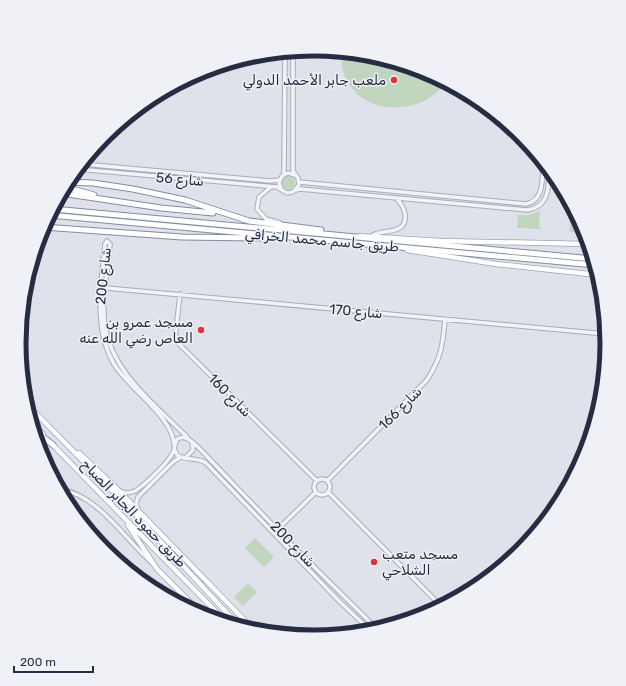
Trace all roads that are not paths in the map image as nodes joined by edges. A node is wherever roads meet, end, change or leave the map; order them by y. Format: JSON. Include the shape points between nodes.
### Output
{"nodes":[{"id":1,"x":293,"y":57,"type":"edge"},
{"id":2,"x":285,"y":58,"type":"edge"},
{"id":3,"x":88,"y":164,"type":"edge"},
{"id":4,"x":100,"y":165,"type":"junction"},
{"id":5,"x":84,"y":170,"type":"edge"},
{"id":6,"x":99,"y":171,"type":"junction"},
{"id":7,"x":543,"y":171,"type":"edge"},
{"id":8,"x":544,"y":172,"type":"edge"},
{"id":9,"x":284,"y":174,"type":"junction"},
{"id":10,"x":295,"y":175,"type":"junction"},
{"id":11,"x":232,"y":178,"type":"junction"},
{"id":12,"x":279,"y":180,"type":"junction"},
{"id":13,"x":549,"y":180,"type":"edge"},
{"id":14,"x":75,"y":182,"type":"edge"},
{"id":15,"x":299,"y":182,"type":"junction"},
{"id":16,"x":232,"y":183,"type":"junction"},
{"id":17,"x":549,"y":183,"type":"junction"},
{"id":18,"x":271,"y":187,"type":"junction"},
{"id":19,"x":71,"y":189,"type":"edge"},
{"id":20,"x":282,"y":190,"type":"junction"},
{"id":21,"x":296,"y":190,"type":"junction"},
{"id":22,"x":67,"y":194,"type":"edge"},
{"id":23,"x":430,"y":195,"type":"junction"},
{"id":24,"x":437,"y":196,"type":"junction"},
{"id":25,"x":395,"y":198,"type":"junction"},
{"id":26,"x":116,"y":201,"type":"junction"},
{"id":27,"x":433,"y":201,"type":"junction"},
{"id":28,"x":59,"y":209,"type":"edge"},
{"id":29,"x":228,"y":215,"type":"junction"},
{"id":30,"x":56,"y":216,"type":"edge"},
{"id":31,"x":285,"y":226,"type":"junction"},
{"id":32,"x":51,"y":227,"type":"edge"},
{"id":33,"x":340,"y":235,"type":"junction"},
{"id":34,"x":355,"y":236,"type":"junction"},
{"id":35,"x":373,"y":236,"type":"junction"},
{"id":36,"x":298,"y":238,"type":"junction"},
{"id":37,"x":582,"y":244,"type":"edge"},
{"id":38,"x":387,"y":246,"type":"junction"},
{"id":39,"x":587,"y":258,"type":"edge"},
{"id":40,"x":589,"y":264,"type":"edge"},
{"id":41,"x":573,"y":273,"type":"junction"},
{"id":42,"x":591,"y":274,"type":"edge"},
{"id":43,"x":592,"y":277,"type":"edge"},
{"id":44,"x":106,"y":288,"type":"junction"},
{"id":45,"x":180,"y":294,"type":"junction"},
{"id":46,"x":100,"y":303,"type":"junction"},
{"id":47,"x":105,"y":304,"type":"junction"},
{"id":48,"x":445,"y":319,"type":"junction"},
{"id":49,"x":599,"y":333,"type":"edge"},
{"id":50,"x":35,"y":412,"type":"edge"},
{"id":51,"x":40,"y":432,"type":"edge"},
{"id":52,"x":41,"y":436,"type":"edge"},
{"id":53,"x":188,"y":438,"type":"junction"},
{"id":54,"x":192,"y":442,"type":"junction"},
{"id":55,"x":174,"y":444,"type":"junction"},
{"id":56,"x":53,"y":445,"type":"junction"},
{"id":57,"x":68,"y":445,"type":"junction"},
{"id":58,"x":174,"y":450,"type":"junction"},
{"id":59,"x":183,"y":457,"type":"junction"},
{"id":60,"x":317,"y":481,"type":"junction"},
{"id":61,"x":328,"y":481,"type":"junction"},
{"id":62,"x":118,"y":490,"type":"junction"},
{"id":63,"x":67,"y":491,"type":"edge"},
{"id":64,"x":316,"y":492,"type":"junction"},
{"id":65,"x":328,"y":492,"type":"junction"},
{"id":66,"x":117,"y":511,"type":"junction"},
{"id":67,"x":140,"y":512,"type":"junction"},
{"id":68,"x":262,"y":512,"type":"junction"},
{"id":69,"x":258,"y":516,"type":"junction"},
{"id":70,"x":265,"y":516,"type":"junction"},
{"id":71,"x":261,"y":520,"type":"junction"},
{"id":72,"x":278,"y":529,"type":"junction"},
{"id":73,"x":155,"y":566,"type":"junction"},
{"id":74,"x":332,"y":585,"type":"junction"},
{"id":75,"x":328,"y":589,"type":"junction"},
{"id":76,"x":337,"y":589,"type":"junction"},
{"id":77,"x":332,"y":593,"type":"junction"},
{"id":78,"x":190,"y":602,"type":"edge"},
{"id":79,"x":437,"y":602,"type":"edge"},
{"id":80,"x":218,"y":614,"type":"edge"},
{"id":81,"x":231,"y":618,"type":"edge"},
{"id":82,"x":246,"y":622,"type":"edge"},
{"id":83,"x":371,"y":623,"type":"edge"},
{"id":84,"x":365,"y":625,"type":"edge"}],
"edges":[{"from":1,"to":10,"type":"street"},
{"from":2,"to":9,"type":"street"},
{"from":3,"to":4,"type":"street","name":"شارع 56"},
{"from":4,"to":6,"type":"street"},
{"from":4,"to":11,"type":"street","name":"شارع 56"},
{"from":5,"to":6,"type":"street","name":"شارع 56"},
{"from":6,"to":16,"type":"street","name":"شارع 56"},
{"from":7,"to":24,"type":"street","via":[[540,193],[537,199],[529,204]]},
{"from":8,"to":17,"type":"street","via":[[544,181]]},
{"from":9,"to":10,"type":"street"},
{"from":9,"to":12,"type":"street"},
{"from":10,"to":15,"type":"street"},
{"from":11,"to":12,"type":"street","name":"شارع 56"},
{"from":11,"to":16,"type":"street"},
{"from":12,"to":20,"type":"street"},
{"from":13,"to":17,"type":"street"},
{"from":14,"to":29,"type":"highway","via":[[149,192],[185,200]]},
{"from":15,"to":21,"type":"street"},
{"from":15,"to":23,"type":"street"},
{"from":16,"to":18,"type":"street","name":"شارع 56"},
{"from":17,"to":27,"type":"street","via":[[544,200],[531,210]]},
{"from":18,"to":20,"type":"street","name":"شارع 56"},
{"from":18,"to":31,"type":"street","via":[[259,197],[258,211],[266,219]]},
{"from":19,"to":26,"type":"highway"},
{"from":20,"to":21,"type":"street","via":[[288,193]]},
{"from":21,"to":25,"type":"street"},
{"from":22,"to":26,"type":"highway"},
{"from":23,"to":24,"type":"street"},
{"from":23,"to":27,"type":"street"},
{"from":24,"to":27,"type":"street"},
{"from":25,"to":27,"type":"street"},
{"from":25,"to":35,"type":"street","via":[[404,209],[404,223],[397,230]]},
{"from":26,"to":29,"type":"highway"},
{"from":28,"to":33,"type":"highway","name":"طريق جاسم محمد الخرافي"},
{"from":29,"to":31,"type":"highway"},
{"from":30,"to":36,"type":"highway","name":"طريق جاسم محمد الخرافي"},
{"from":31,"to":33,"type":"highway"},
{"from":32,"to":36,"type":"highway","via":[[182,236]]},
{"from":33,"to":34,"type":"highway","name":"طريق جاسم محمد الخرافي"},
{"from":34,"to":35,"type":"main road"},
{"from":34,"to":39,"type":"highway","name":"طريق جاسم محمد الخرافي"},
{"from":35,"to":37,"type":"main road","via":[[441,241]]},
{"from":36,"to":38,"type":"highway","name":"طريق جاسم محمد الخرافي"},
{"from":38,"to":40,"type":"highway","name":"طريق جاسم محمد الخرافي"},
{"from":38,"to":41,"type":"main road","via":[[474,261]]},
{"from":41,"to":42,"type":"main road"},
{"from":41,"to":43,"type":"main road"},
{"from":44,"to":45,"type":"street","name":"شارع 170"},
{"from":44,"to":46,"type":"street","name":"شارع 200","via":[[110,244],[107,241]]},
{"from":44,"to":47,"type":"street","name":"شارع 200"},
{"from":45,"to":48,"type":"street","name":"شارع 170"},
{"from":45,"to":60,"type":"street","name":"شارع 160","via":[[177,342]]},
{"from":46,"to":47,"type":"street"},
{"from":46,"to":55,"type":"street","name":"شارع 200","via":[[101,330],[112,359],[124,378],[169,427]]},
{"from":47,"to":53,"type":"street","name":"شارع 200","via":[[106,333],[117,361],[132,381]]},
{"from":48,"to":49,"type":"street","name":"شارع 170"},
{"from":48,"to":61,"type":"street","name":"شارع 166","via":[[442,351],[427,380]]},
{"from":50,"to":57,"type":"main road","name":"طريق حمود الجابر الصباح"},
{"from":51,"to":56,"type":"main road","name":"طريق حمود الجابر الصباح"},
{"from":52,"to":56,"type":"highway"},
{"from":53,"to":54,"type":"street"},
{"from":53,"to":55,"type":"street","via":[[180,438]]},
{"from":54,"to":59,"type":"street","via":[[192,453]]},
{"from":54,"to":68,"type":"street","name":"شارع 200"},
{"from":55,"to":58,"type":"street"},
{"from":56,"to":66,"type":"main road","name":"طريق حمود الجابر الصباح"},
{"from":57,"to":62,"type":"main road","via":[[92,463]]},
{"from":57,"to":81,"type":"main road","name":"طريق حمود الجابر الصباح"},
{"from":58,"to":59,"type":"street"},
{"from":58,"to":62,"type":"street","via":[[170,458],[136,490],[126,493]]},
{"from":59,"to":67,"type":"street","via":[[173,462],[138,497],[136,504]]},
{"from":59,"to":69,"type":"street","name":"شارع 200","via":[[200,459],[206,463]]},
{"from":60,"to":61,"type":"street"},
{"from":60,"to":64,"type":"street","via":[[314,486]]},
{"from":61,"to":65,"type":"street"},
{"from":62,"to":67,"type":"main road"},
{"from":63,"to":73,"type":"street","via":[[95,506]]},
{"from":64,"to":65,"type":"street"},
{"from":64,"to":72,"type":"street"},
{"from":65,"to":79,"type":"street"},
{"from":66,"to":73,"type":"main road"},
{"from":66,"to":80,"type":"main road","name":"طريق حمود الجابر الصباح"},
{"from":67,"to":82,"type":"main road"},
{"from":68,"to":69,"type":"street"},
{"from":68,"to":70,"type":"street","name":"شارع 200"},
{"from":69,"to":71,"type":"street","name":"شارع 200"},
{"from":70,"to":71,"type":"street"},
{"from":70,"to":72,"type":"street","name":"شارع 200"},
{"from":71,"to":75,"type":"street","name":"شارع 200"},
{"from":72,"to":74,"type":"street","name":"شارع 200"},
{"from":73,"to":78,"type":"main road"},
{"from":74,"to":75,"type":"street"},
{"from":74,"to":76,"type":"street","name":"شارع 200"},
{"from":75,"to":77,"type":"street","name":"شارع 200"},
{"from":76,"to":77,"type":"street"},
{"from":76,"to":83,"type":"street","name":"شارع 200"},
{"from":77,"to":84,"type":"street","name":"شارع 200"}]}
